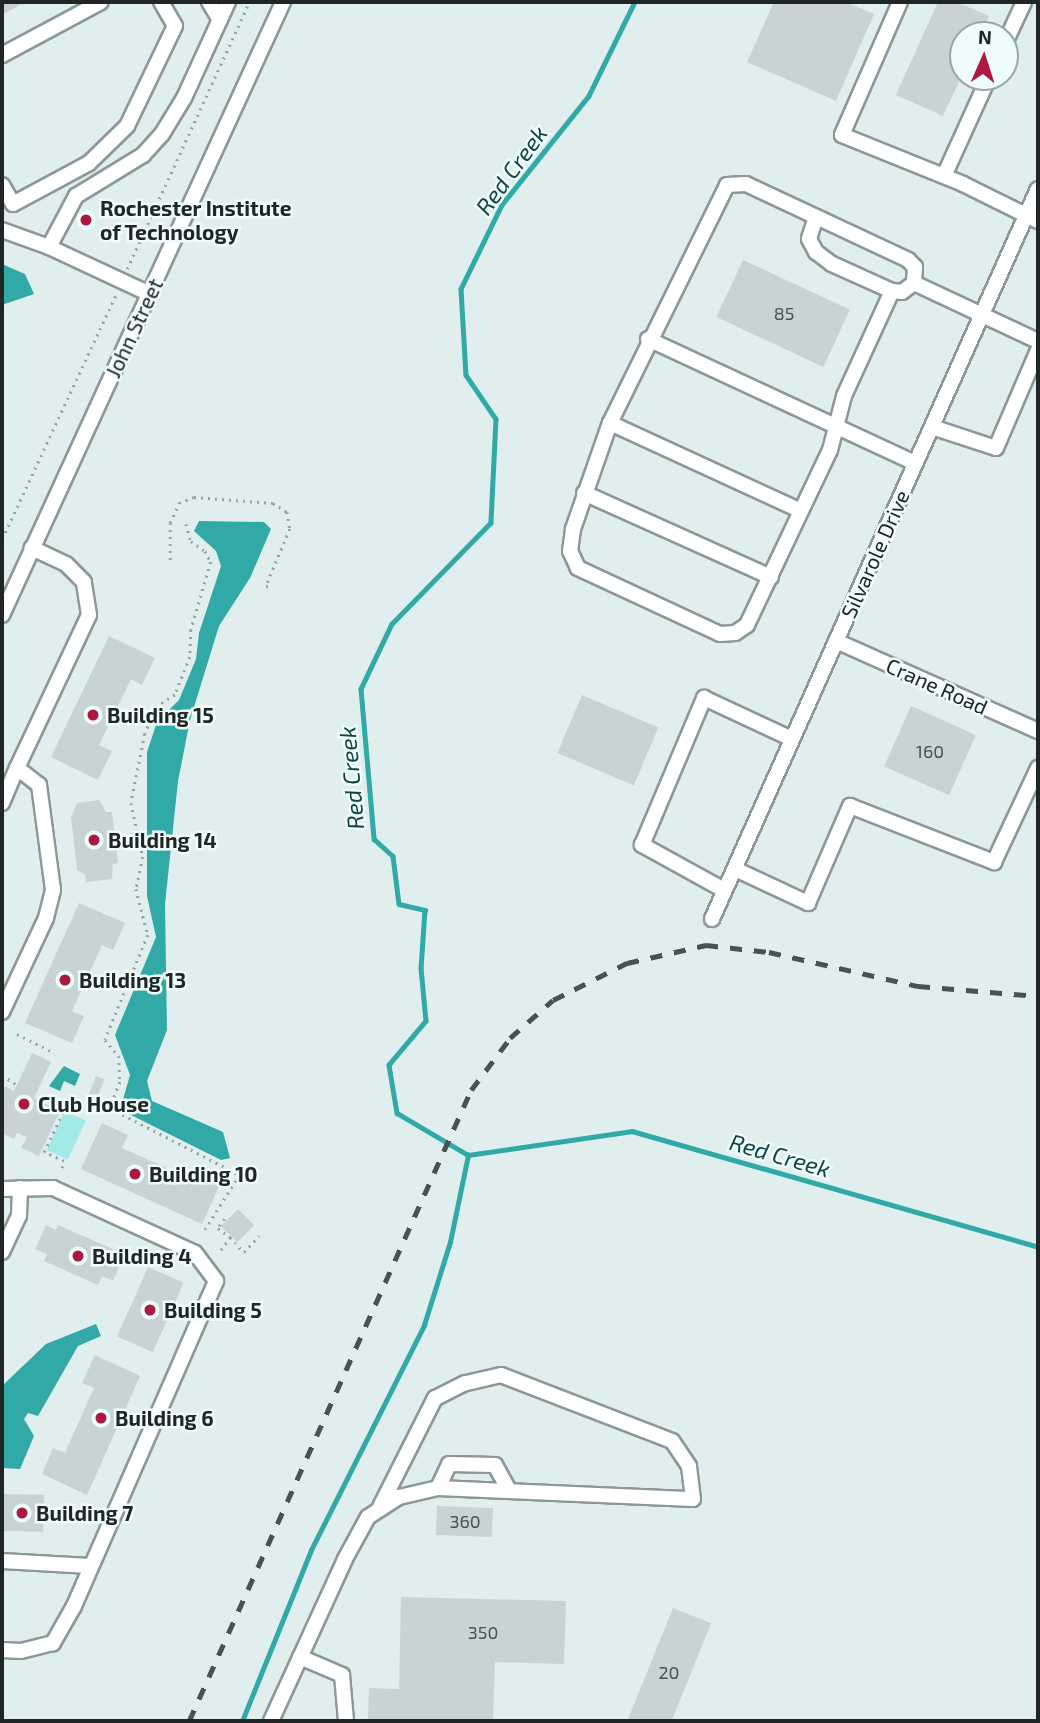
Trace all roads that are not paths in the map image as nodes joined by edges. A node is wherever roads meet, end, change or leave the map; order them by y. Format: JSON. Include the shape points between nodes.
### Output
{"nodes":[{"id":1,"x":101,"y":2,"type":"edge"},
{"id":2,"x":161,"y":2,"type":"edge"},
{"id":3,"x":209,"y":2,"type":"edge"},
{"id":4,"x":228,"y":2,"type":"edge"},
{"id":5,"x":283,"y":2,"type":"edge"},
{"id":6,"x":900,"y":2,"type":"edge"},
{"id":7,"x":1024,"y":2,"type":"edge"},
{"id":8,"x":1030,"y":2,"type":"edge"},
{"id":9,"x":1038,"y":6,"type":"edge"},
{"id":10,"x":219,"y":20,"type":"junction"},
{"id":11,"x":1015,"y":21,"type":"edge"},
{"id":12,"x":2,"y":55,"type":"edge"},
{"id":13,"x":983,"y":91,"type":"edge"},
{"id":14,"x":944,"y":176,"type":"junction"},
{"id":15,"x":2,"y":185,"type":"edge"},
{"id":16,"x":1038,"y":189,"type":"edge"},
{"id":17,"x":816,"y":217,"type":"junction"},
{"id":18,"x":1033,"y":217,"type":"edge"},
{"id":19,"x":2,"y":230,"type":"edge"},
{"id":20,"x":49,"y":247,"type":"junction"},
{"id":21,"x":914,"y":283,"type":"junction"},
{"id":22,"x":892,"y":291,"type":"junction"},
{"id":23,"x":150,"y":294,"type":"junction"},
{"id":24,"x":982,"y":314,"type":"junction"},
{"id":25,"x":648,"y":339,"type":"junction"},
{"id":26,"x":1038,"y":341,"type":"edge"},
{"id":27,"x":1038,"y":350,"type":"edge"},
{"id":28,"x":610,"y":423,"type":"junction"},
{"id":29,"x":838,"y":426,"type":"junction"},
{"id":30,"x":932,"y":427,"type":"junction"},
{"id":31,"x":915,"y":463,"type":"junction"},
{"id":32,"x":584,"y":493,"type":"junction"},
{"id":33,"x":802,"y":511,"type":"junction"},
{"id":34,"x":32,"y":548,"type":"junction"},
{"id":35,"x":771,"y":577,"type":"junction"},
{"id":36,"x":2,"y":615,"type":"edge"},
{"id":37,"x":836,"y":640,"type":"junction"},
{"id":38,"x":1038,"y":731,"type":"edge"},
{"id":39,"x":792,"y":739,"type":"junction"},
{"id":40,"x":17,"y":768,"type":"junction"},
{"id":41,"x":1038,"y":768,"type":"edge"},
{"id":42,"x":2,"y":803,"type":"edge"},
{"id":43,"x":735,"y":869,"type":"junction"},
{"id":44,"x":724,"y":890,"type":"junction"},
{"id":45,"x":712,"y":919,"type":"dead end"},
{"id":46,"x":7,"y":986,"type":"edge"},
{"id":47,"x":2,"y":1012,"type":"edge"},
{"id":48,"x":20,"y":1188,"type":"junction"},
{"id":49,"x":2,"y":1189,"type":"edge"},
{"id":50,"x":2,"y":1252,"type":"edge"},
{"id":51,"x":439,"y":1488,"type":"junction"},
{"id":52,"x":509,"y":1490,"type":"junction"},
{"id":53,"x":380,"y":1507,"type":"junction"},
{"id":54,"x":2,"y":1561,"type":"edge"},
{"id":55,"x":90,"y":1566,"type":"junction"},
{"id":56,"x":2,"y":1650,"type":"edge"},
{"id":57,"x":300,"y":1657,"type":"junction"},
{"id":58,"x":271,"y":1721,"type":"edge"},
{"id":59,"x":345,"y":1721,"type":"edge"}],
"edges":[{"from":1,"to":12,"type":"street"},
{"from":2,"to":15,"type":"street","via":[[175,26],[127,126],[89,163],[13,204]]},
{"from":3,"to":10,"type":"street"},
{"from":4,"to":10,"type":"street"},
{"from":5,"to":23,"type":"street","name":"John Street"},
{"from":6,"to":14,"type":"street","via":[[842,135]]},
{"from":7,"to":11,"type":"street"},
{"from":8,"to":9,"type":"street"},
{"from":10,"to":20,"type":"street","via":[[184,98],[162,134],[143,155],[76,196]]},
{"from":13,"to":14,"type":"street"},
{"from":14,"to":18,"type":"street"},
{"from":16,"to":18,"type":"street","name":"Silvarole Drive"},
{"from":17,"to":21,"type":"street","via":[[908,260],[915,267]]},
{"from":17,"to":22,"type":"street","via":[[809,239],[816,252]]},
{"from":17,"to":25,"type":"street","via":[[746,184],[727,185]]},
{"from":18,"to":24,"type":"street","name":"Silvarole Drive"},
{"from":19,"to":20,"type":"street"},
{"from":20,"to":23,"type":"street"},
{"from":21,"to":22,"type":"street","via":[[902,292]]},
{"from":21,"to":24,"type":"street"},
{"from":22,"to":29,"type":"street","via":[[844,396]]},
{"from":23,"to":34,"type":"street","name":"John Street"},
{"from":24,"to":26,"type":"street"},
{"from":24,"to":30,"type":"street","name":"Silvarole Drive"},
{"from":25,"to":28,"type":"street"},
{"from":25,"to":29,"type":"street"},
{"from":27,"to":30,"type":"street","via":[[996,448]]},
{"from":28,"to":32,"type":"street"},
{"from":28,"to":33,"type":"street"},
{"from":29,"to":31,"type":"street"},
{"from":29,"to":33,"type":"street"},
{"from":30,"to":31,"type":"street","name":"Silvarole Drive"},
{"from":31,"to":37,"type":"street","name":"Silvarole Drive"},
{"from":32,"to":35,"type":"street"},
{"from":32,"to":35,"type":"street","via":[[570,551],[578,568],[720,634],[735,633],[747,625]]},
{"from":33,"to":35,"type":"street"},
{"from":34,"to":36,"type":"street","name":"John Street"},
{"from":34,"to":40,"type":"street","via":[[66,564],[84,582],[89,615]]},
{"from":37,"to":38,"type":"street","name":"Crane Road"},
{"from":37,"to":39,"type":"street","name":"Silvarole Drive"},
{"from":39,"to":43,"type":"street","name":"Silvarole Drive"},
{"from":39,"to":44,"type":"street","via":[[704,698],[642,845]]},
{"from":40,"to":42,"type":"street"},
{"from":40,"to":46,"type":"street","via":[[39,785],[53,890],[46,918]]},
{"from":41,"to":43,"type":"street","via":[[994,862],[850,806],[808,903]]},
{"from":43,"to":44,"type":"street","name":"Silvarole Drive"},
{"from":44,"to":45,"type":"street","name":"Silvarole Drive"},
{"from":46,"to":47,"type":"street"},
{"from":48,"to":49,"type":"street"},
{"from":48,"to":50,"type":"street","via":[[19,1216]]},
{"from":48,"to":55,"type":"street","via":[[53,1188],[195,1253],[216,1281]]},
{"from":51,"to":52,"type":"street"},
{"from":51,"to":52,"type":"street","via":[[449,1464],[495,1465]]},
{"from":51,"to":53,"type":"street","via":[[412,1492]]},
{"from":52,"to":53,"type":"street","via":[[693,1499],[689,1466],[671,1441],[502,1375],[465,1383],[435,1398]]},
{"from":53,"to":57,"type":"street","via":[[368,1517],[345,1559]]},
{"from":54,"to":55,"type":"street"},
{"from":55,"to":56,"type":"street","via":[[53,1643],[21,1651]]},
{"from":57,"to":58,"type":"street"},
{"from":57,"to":59,"type":"street","via":[[342,1675]]}]}
